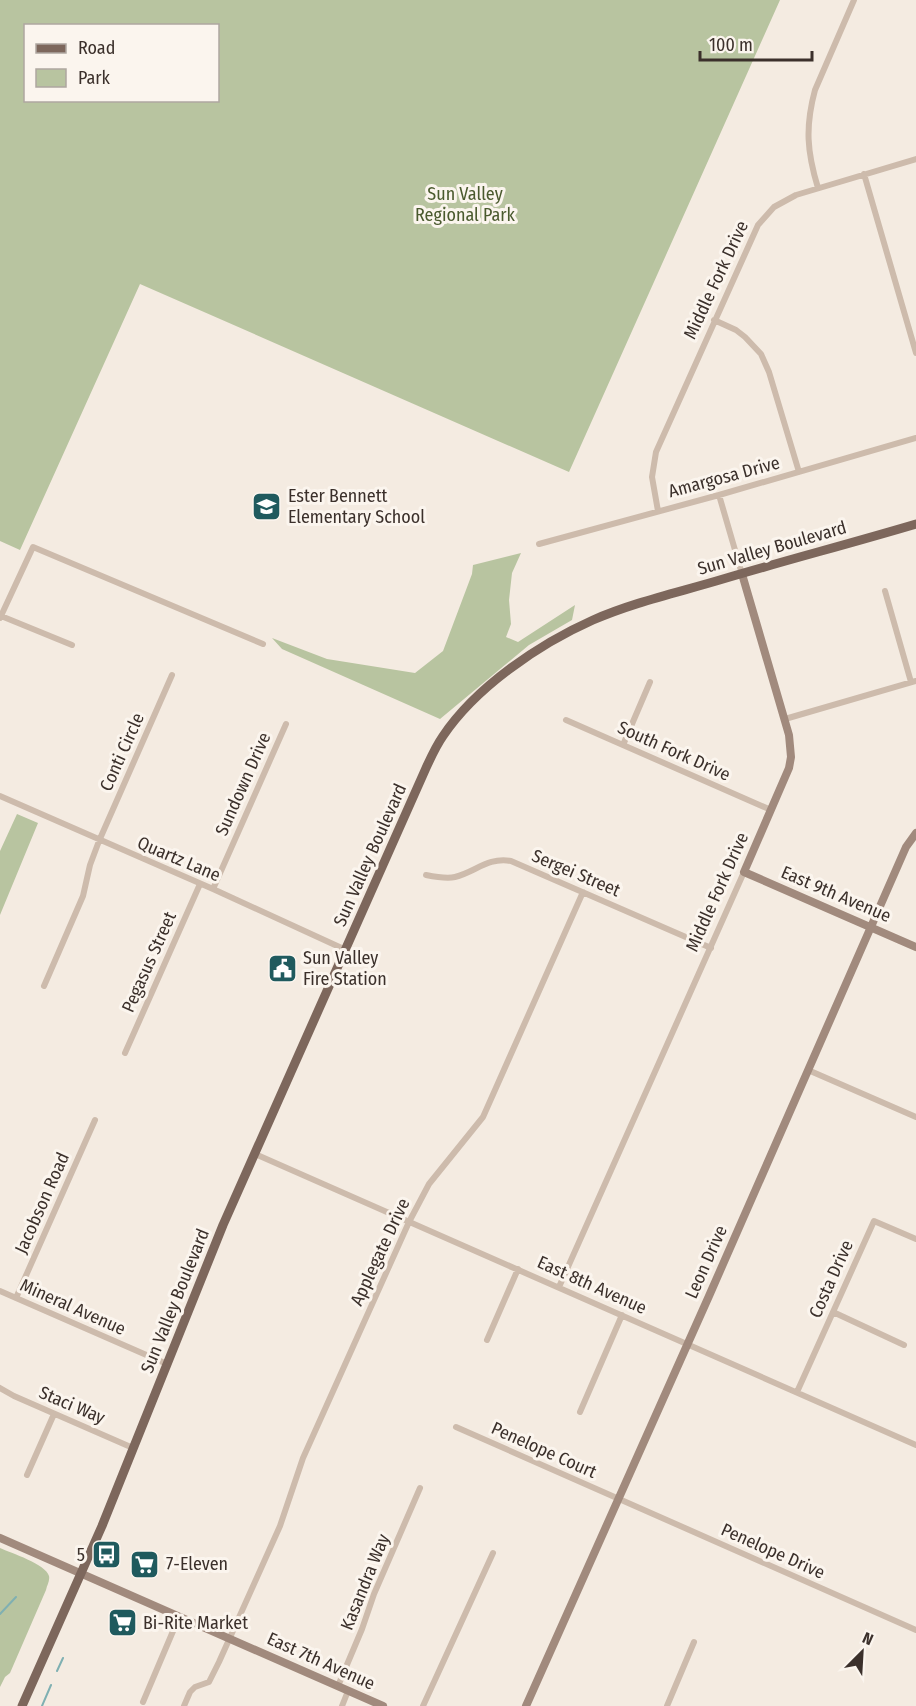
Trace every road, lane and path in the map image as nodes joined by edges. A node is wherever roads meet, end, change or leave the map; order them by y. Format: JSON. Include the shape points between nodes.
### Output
{"nodes":[{"id":1,"x":854,"y":0,"type":"edge"},
{"id":2,"x":916,"y":159,"type":"edge"},
{"id":3,"x":864,"y":174,"type":"junction"},
{"id":4,"x":818,"y":188,"type":"junction"},
{"id":5,"x":714,"y":320,"type":"junction"},
{"id":6,"x":916,"y":353,"type":"edge"},
{"id":7,"x":916,"y":438,"type":"edge"},
{"id":8,"x":799,"y":472,"type":"junction"},
{"id":9,"x":719,"y":495,"type":"junction"},
{"id":10,"x":658,"y":511,"type":"junction"},
{"id":11,"x":916,"y":524,"type":"edge"},
{"id":12,"x":539,"y":544,"type":"dead end"},
{"id":13,"x":742,"y":574,"type":"junction"},
{"id":14,"x":885,"y":591,"type":"dead end"},
{"id":15,"x":0,"y":617,"type":"edge"},
{"id":16,"x":263,"y":644,"type":"dead end"},
{"id":17,"x":72,"y":645,"type":"dead end"},
{"id":18,"x":172,"y":675,"type":"dead end"},
{"id":19,"x":914,"y":681,"type":"edge"},
{"id":20,"x":650,"y":682,"type":"dead end"},
{"id":21,"x":784,"y":719,"type":"junction"},
{"id":22,"x":566,"y":720,"type":"dead end"},
{"id":23,"x":286,"y":724,"type":"dead end"},
{"id":24,"x":623,"y":745,"type":"junction"},
{"id":25,"x":0,"y":796,"type":"edge"},
{"id":26,"x":771,"y":810,"type":"junction"},
{"id":27,"x":916,"y":832,"type":"edge"},
{"id":28,"x":99,"y":841,"type":"junction"},
{"id":29,"x":744,"y":872,"type":"junction"},
{"id":30,"x":426,"y":875,"type":"dead end"},
{"id":31,"x":200,"y":884,"type":"junction"},
{"id":32,"x":213,"y":889,"type":"junction"},
{"id":33,"x":583,"y":892,"type":"junction"},
{"id":34,"x":870,"y":927,"type":"junction"},
{"id":35,"x":916,"y":947,"type":"edge"},
{"id":36,"x":711,"y":948,"type":"junction"},
{"id":37,"x":346,"y":950,"type":"junction"},
{"id":38,"x":44,"y":987,"type":"dead end"},
{"id":39,"x":125,"y":1053,"type":"dead end"},
{"id":40,"x":808,"y":1070,"type":"junction"},
{"id":41,"x":916,"y":1117,"type":"edge"},
{"id":42,"x":95,"y":1120,"type":"dead end"},
{"id":43,"x":255,"y":1154,"type":"junction"},
{"id":44,"x":409,"y":1222,"type":"junction"},
{"id":45,"x":916,"y":1239,"type":"edge"},
{"id":46,"x":518,"y":1269,"type":"junction"},
{"id":47,"x":559,"y":1287,"type":"junction"},
{"id":48,"x":0,"y":1291,"type":"edge"},
{"id":49,"x":16,"y":1298,"type":"junction"},
{"id":50,"x":833,"y":1312,"type":"junction"},
{"id":51,"x":622,"y":1315,"type":"junction"},
{"id":52,"x":487,"y":1340,"type":"dead end"},
{"id":53,"x":688,"y":1344,"type":"junction"},
{"id":54,"x":904,"y":1345,"type":"dead end"},
{"id":55,"x":167,"y":1364,"type":"junction"},
{"id":56,"x":0,"y":1388,"type":"edge"},
{"id":57,"x":796,"y":1392,"type":"junction"},
{"id":58,"x":580,"y":1412,"type":"dead end"},
{"id":59,"x":54,"y":1414,"type":"junction"},
{"id":60,"x":456,"y":1427,"type":"dead end"},
{"id":61,"x":916,"y":1444,"type":"edge"},
{"id":62,"x":133,"y":1448,"type":"junction"},
{"id":63,"x":27,"y":1475,"type":"dead end"},
{"id":64,"x":420,"y":1488,"type":"dead end"},
{"id":65,"x":618,"y":1500,"type":"junction"},
{"id":66,"x":0,"y":1538,"type":"edge"},
{"id":67,"x":493,"y":1553,"type":"dead end"},
{"id":68,"x":81,"y":1574,"type":"junction"},
{"id":69,"x":179,"y":1617,"type":"junction"},
{"id":70,"x":916,"y":1630,"type":"edge"},
{"id":71,"x":230,"y":1639,"type":"junction"},
{"id":72,"x":694,"y":1642,"type":"dead end"},
{"id":73,"x":338,"y":1686,"type":"junction"},
{"id":74,"x":348,"y":1691,"type":"junction"},
{"id":75,"x":143,"y":1702,"type":"dead end"},
{"id":76,"x":22,"y":1706,"type":"edge"},
{"id":77,"x":184,"y":1706,"type":"edge"},
{"id":78,"x":342,"y":1706,"type":"edge"},
{"id":79,"x":383,"y":1706,"type":"edge"},
{"id":80,"x":423,"y":1706,"type":"edge"},
{"id":81,"x":526,"y":1706,"type":"edge"},
{"id":82,"x":667,"y":1706,"type":"edge"}],
"edges":[{"from":1,"to":4,"type":"street","via":[[811,105],[808,151]]},
{"from":2,"to":3,"type":"street","name":"Middle Fork Drive"},
{"from":3,"to":4,"type":"street","name":"Middle Fork Drive"},
{"from":3,"to":6,"type":"street"},
{"from":4,"to":5,"type":"street","name":"Middle Fork Drive","via":[[786,199],[758,225]]},
{"from":5,"to":8,"type":"street","via":[[745,337],[761,354],[770,372]]},
{"from":5,"to":10,"type":"street","name":"Middle Fork Drive","via":[[656,452],[652,477]]},
{"from":7,"to":8,"type":"street","name":"Amargosa Drive"},
{"from":8,"to":9,"type":"street","name":"Amargosa Drive"},
{"from":9,"to":10,"type":"street","name":"Amargosa Drive"},
{"from":9,"to":13,"type":"street","name":"Middle Fork Drive"},
{"from":10,"to":12,"type":"street","name":"Amargosa Drive"},
{"from":11,"to":13,"type":"main road","name":"Sun Valley Boulevard"},
{"from":13,"to":21,"type":"street","name":"Middle Fork Drive"},
{"from":13,"to":37,"type":"main road","name":"Sun Valley Boulevard","via":[[617,611],[579,627],[530,656],[477,697],[448,728],[431,756]]},
{"from":14,"to":19,"type":"street"},
{"from":15,"to":16,"type":"street","via":[[33,547]]},
{"from":15,"to":17,"type":"street"},
{"from":18,"to":28,"type":"street","name":"Conti Circle"},
{"from":19,"to":21,"type":"street"},
{"from":20,"to":24,"type":"street"},
{"from":21,"to":26,"type":"street","name":"Middle Fork Drive","via":[[791,757]]},
{"from":22,"to":24,"type":"street","name":"South Fork Drive"},
{"from":23,"to":32,"type":"street","name":"Sundown Drive"},
{"from":24,"to":26,"type":"street","name":"South Fork Drive"},
{"from":25,"to":28,"type":"street","name":"Quartz Lane"},
{"from":26,"to":29,"type":"street","name":"Middle Fork Drive"},
{"from":27,"to":34,"type":"street","name":"Leon Drive"},
{"from":28,"to":31,"type":"street","name":"Quartz Lane"},
{"from":28,"to":38,"type":"street","name":"Conti Circle","via":[[83,896]]},
{"from":29,"to":34,"type":"street","name":"East 9th Avenue"},
{"from":29,"to":36,"type":"street","name":"Middle Fork Drive"},
{"from":30,"to":33,"type":"street","name":"Sergei Street","via":[[458,876],[488,862],[503,860]]},
{"from":31,"to":32,"type":"street","name":"Quartz Lane"},
{"from":31,"to":39,"type":"street","name":"Pegasus Street"},
{"from":32,"to":37,"type":"street","name":"Quartz Lane"},
{"from":33,"to":36,"type":"street","name":"Sergei Street"},
{"from":33,"to":44,"type":"street","name":"Applegate Drive","via":[[483,1117],[429,1184]]},
{"from":34,"to":35,"type":"street","name":"East 9th Avenue"},
{"from":34,"to":40,"type":"street","name":"Leon Drive"},
{"from":36,"to":47,"type":"street","name":"Middle Fork Drive"},
{"from":37,"to":43,"type":"main road","name":"Sun Valley Boulevard"},
{"from":40,"to":41,"type":"street"},
{"from":40,"to":53,"type":"street","name":"Leon Drive"},
{"from":42,"to":49,"type":"street","name":"Jacobson Road"},
{"from":43,"to":44,"type":"street","name":"East 8th Avenue"},
{"from":43,"to":55,"type":"main road","name":"Sun Valley Boulevard"},
{"from":44,"to":46,"type":"street","name":"East 8th Avenue"},
{"from":44,"to":71,"type":"street","name":"Applegate Drive","via":[[303,1458],[286,1511]]},
{"from":45,"to":50,"type":"street","name":"Costa Drive","via":[[874,1221]]},
{"from":46,"to":47,"type":"street","name":"East 8th Avenue"},
{"from":46,"to":52,"type":"street"},
{"from":47,"to":51,"type":"street","name":"East 8th Avenue"},
{"from":48,"to":49,"type":"street","name":"Mineral Avenue"},
{"from":49,"to":55,"type":"street","name":"Mineral Avenue"},
{"from":50,"to":54,"type":"street"},
{"from":50,"to":57,"type":"street","name":"Costa Drive"},
{"from":51,"to":53,"type":"street","name":"East 8th Avenue"},
{"from":51,"to":58,"type":"street"},
{"from":53,"to":57,"type":"street","name":"East 8th Avenue"},
{"from":53,"to":65,"type":"street","name":"Leon Drive"},
{"from":55,"to":62,"type":"main road","name":"Sun Valley Boulevard"},
{"from":56,"to":59,"type":"street","name":"Staci Way"},
{"from":57,"to":61,"type":"street","name":"East 8th Avenue"},
{"from":59,"to":62,"type":"street","name":"Staci Way"},
{"from":59,"to":63,"type":"street"},
{"from":60,"to":65,"type":"street","name":"Penelope Court"},
{"from":62,"to":68,"type":"main road","name":"Sun Valley Boulevard"},
{"from":64,"to":73,"type":"street","name":"Kasandra Way"},
{"from":65,"to":70,"type":"street","name":"Penelope Drive"},
{"from":65,"to":81,"type":"street","name":"Leon Drive"},
{"from":66,"to":68,"type":"street","name":"East 7th Avenue"},
{"from":67,"to":80,"type":"street"},
{"from":68,"to":69,"type":"street","name":"East 7th Avenue"},
{"from":68,"to":76,"type":"main road","name":"Sun Valley Boulevard"},
{"from":69,"to":71,"type":"street","name":"East 7th Avenue"},
{"from":69,"to":75,"type":"street"},
{"from":71,"to":73,"type":"street","name":"East 7th Avenue"},
{"from":71,"to":77,"type":"street","name":"Applegate Drive","via":[[209,1682],[195,1687]]},
{"from":72,"to":82,"type":"street"},
{"from":73,"to":74,"type":"street","name":"East 7th Avenue"},
{"from":74,"to":78,"type":"street"},
{"from":74,"to":79,"type":"street","name":"East 7th Avenue"}]}
